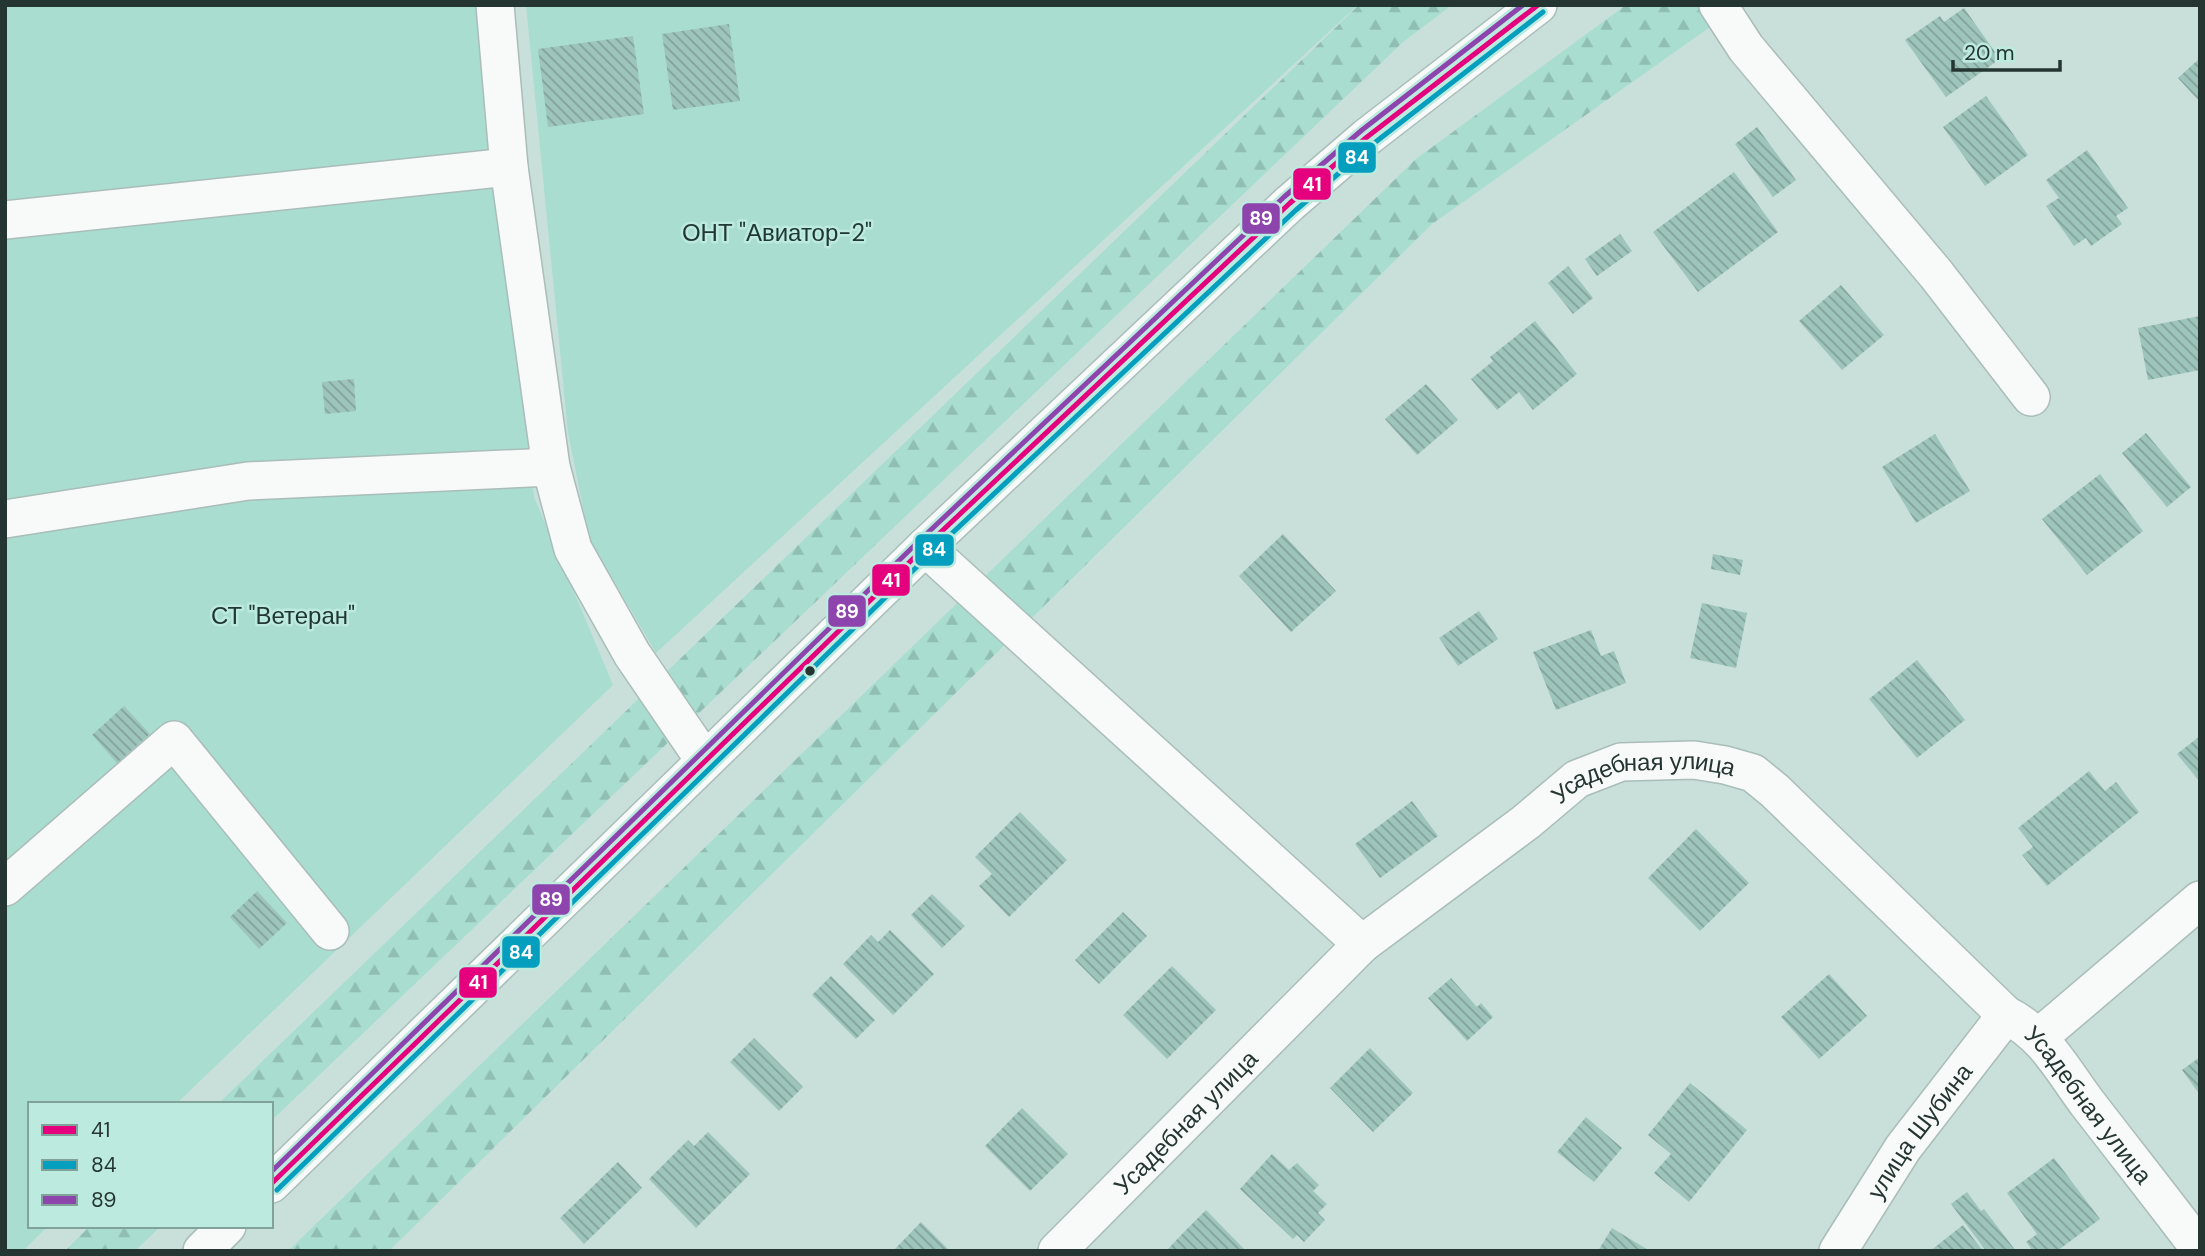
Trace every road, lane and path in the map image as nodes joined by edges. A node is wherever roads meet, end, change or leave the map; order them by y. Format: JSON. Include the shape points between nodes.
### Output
{"nodes":[{"id":1,"x":495,"y":5,"type":"edge"},
{"id":2,"x":1538,"y":5,"type":"edge"},
{"id":3,"x":1718,"y":5,"type":"edge"},
{"id":4,"x":509,"y":167,"type":"junction"},
{"id":5,"x":5,"y":220,"type":"edge"},
{"id":6,"x":2031,"y":397,"type":"dead end"},
{"id":7,"x":551,"y":467,"type":"junction"},
{"id":8,"x":5,"y":519,"type":"edge"},
{"id":9,"x":925,"y":547,"type":"junction"},
{"id":10,"x":705,"y":761,"type":"junction"},
{"id":11,"x":5,"y":887,"type":"edge"},
{"id":12,"x":2200,"y":900,"type":"edge"},
{"id":13,"x":330,"y":931,"type":"dead end"},
{"id":14,"x":1362,"y":944,"type":"junction"},
{"id":15,"x":2006,"y":1015,"type":"junction"},
{"id":16,"x":2039,"y":1037,"type":"junction"},
{"id":17,"x":273,"y":1182,"type":"edge"},
{"id":18,"x":225,"y":1228,"type":"edge"},
{"id":19,"x":2200,"y":1249,"type":"edge"},
{"id":20,"x":202,"y":1251,"type":"edge"},
{"id":21,"x":1057,"y":1251,"type":"edge"},
{"id":22,"x":1838,"y":1251,"type":"edge"}],
"edges":[{"from":1,"to":4,"type":"street"},
{"from":2,"to":9,"type":"street","via":[[1367,137],[1290,203]]},
{"from":3,"to":6,"type":"street","via":[[1746,48],[1936,274]]},
{"from":4,"to":5,"type":"street"},
{"from":4,"to":7,"type":"street"},
{"from":7,"to":8,"type":"street","via":[[248,481]]},
{"from":7,"to":10,"type":"street","via":[[573,549],[632,654]]},
{"from":9,"to":10,"type":"street"},
{"from":9,"to":14,"type":"street"},
{"from":10,"to":17,"type":"street"},
{"from":11,"to":13,"type":"street","via":[[174,740]]},
{"from":12,"to":16,"type":"street"},
{"from":14,"to":15,"type":"street","name":"Усадебная улица","via":[[1577,779],[1621,762],[1694,760],[1753,773],[1775,790]]},
{"from":14,"to":21,"type":"street","name":"Усадебная улица"},
{"from":15,"to":16,"type":"street","name":"Усадебная улица"},
{"from":15,"to":22,"type":"street","name":"улица Шубина","via":[[1903,1148]]},
{"from":16,"to":19,"type":"street","name":"Усадебная улица"},
{"from":18,"to":20,"type":"street"}]}
